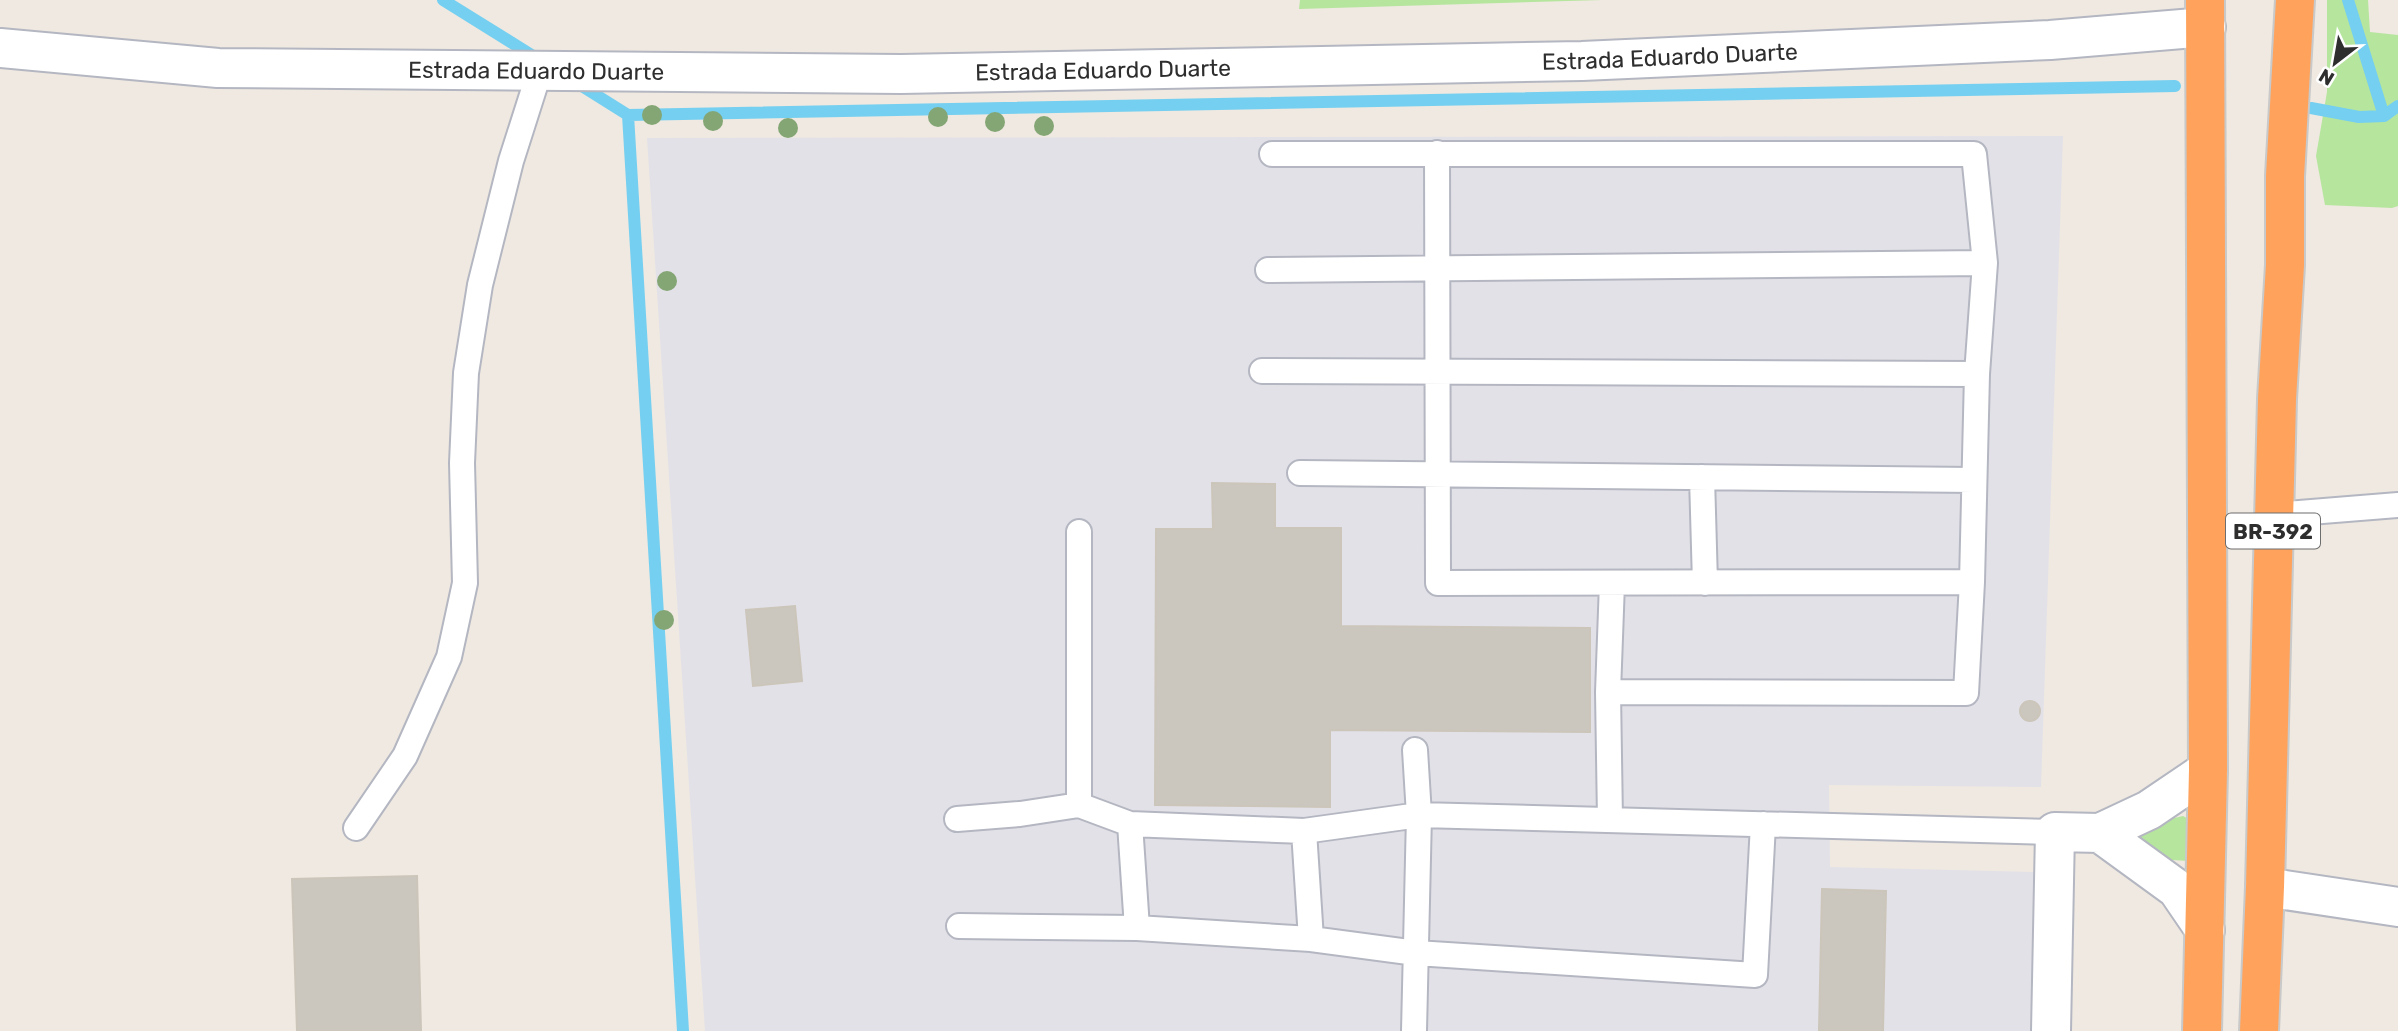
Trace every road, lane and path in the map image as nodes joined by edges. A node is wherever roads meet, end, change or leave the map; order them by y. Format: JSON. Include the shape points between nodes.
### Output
{"nodes":[{"id":1,"x":2295,"y":0,"type":"edge"},
{"id":2,"x":2205,"y":13,"type":"edge"},
{"id":3,"x":0,"y":48,"type":"edge"},
{"id":4,"x":540,"y":70,"type":"junction"},
{"id":5,"x":1437,"y":153,"type":"junction"},
{"id":6,"x":1272,"y":154,"type":"dead end"},
{"id":7,"x":1985,"y":263,"type":"junction"},
{"id":8,"x":1438,"y":269,"type":"junction"},
{"id":9,"x":1268,"y":271,"type":"dead end"},
{"id":10,"x":1262,"y":372,"type":"dead end"},
{"id":11,"x":1438,"y":372,"type":"junction"},
{"id":12,"x":1977,"y":374,"type":"junction"},
{"id":13,"x":1300,"y":473,"type":"dead end"},
{"id":14,"x":1438,"y":475,"type":"junction"},
{"id":15,"x":1702,"y":477,"type":"junction"},
{"id":16,"x":1974,"y":480,"type":"junction"},
{"id":17,"x":2398,"y":505,"type":"edge"},
{"id":18,"x":2273,"y":515,"type":"junction"},
{"id":19,"x":1079,"y":533,"type":"dead end"},
{"id":20,"x":1972,"y":582,"type":"junction"},
{"id":21,"x":1612,"y":583,"type":"junction"},
{"id":22,"x":1704,"y":583,"type":"junction"},
{"id":23,"x":1608,"y":692,"type":"junction"},
{"id":24,"x":1415,"y":750,"type":"dead end"},
{"id":25,"x":2207,"y":770,"type":"junction"},
{"id":26,"x":1079,"y":805,"type":"junction"},
{"id":27,"x":1419,"y":815,"type":"junction"},
{"id":28,"x":957,"y":819,"type":"dead end"},
{"id":29,"x":1610,"y":820,"type":"junction"},
{"id":30,"x":1130,"y":824,"type":"junction"},
{"id":31,"x":1763,"y":824,"type":"junction"},
{"id":32,"x":356,"y":828,"type":"dead end"},
{"id":33,"x":1304,"y":831,"type":"junction"},
{"id":34,"x":2056,"y":832,"type":"junction"},
{"id":35,"x":2099,"y":833,"type":"junction"},
{"id":36,"x":2265,"y":887,"type":"junction"},
{"id":37,"x":2398,"y":907,"type":"edge"},
{"id":38,"x":959,"y":926,"type":"dead end"},
{"id":39,"x":1138,"y":928,"type":"junction"},
{"id":40,"x":2205,"y":930,"type":"junction"},
{"id":41,"x":1311,"y":939,"type":"junction"},
{"id":42,"x":1416,"y":953,"type":"junction"},
{"id":43,"x":1414,"y":1031,"type":"edge"},
{"id":44,"x":2051,"y":1031,"type":"edge"},
{"id":45,"x":2202,"y":1031,"type":"edge"},
{"id":46,"x":2259,"y":1031,"type":"edge"}],
"edges":[{"from":1,"to":18,"type":"highway","number":"BR-392"},
{"from":2,"to":4,"type":"street","name":"Estrada Eduardo Duarte","via":[[2050,40],[1583,61],[901,74]]},
{"from":2,"to":25,"type":"highway","name":"BR-392"},
{"from":3,"to":4,"type":"street","name":"Estrada Eduardo Duarte","via":[[218,68]]},
{"from":4,"to":32,"type":"lane","via":[[480,285],[466,373],[462,463],[465,583],[449,657],[405,756]]},
{"from":5,"to":6,"type":"lane"},
{"from":5,"to":7,"type":"lane","via":[[1974,154]]},
{"from":5,"to":8,"type":"lane"},
{"from":7,"to":8,"type":"lane"},
{"from":7,"to":12,"type":"lane"},
{"from":8,"to":9,"type":"lane"},
{"from":8,"to":11,"type":"lane"},
{"from":10,"to":11,"type":"lane"},
{"from":11,"to":12,"type":"lane"},
{"from":11,"to":14,"type":"lane"},
{"from":12,"to":16,"type":"lane"},
{"from":13,"to":14,"type":"lane"},
{"from":14,"to":15,"type":"lane"},
{"from":14,"to":21,"type":"lane","via":[[1438,583]]},
{"from":15,"to":16,"type":"lane"},
{"from":15,"to":22,"type":"lane"},
{"from":16,"to":20,"type":"lane"},
{"from":17,"to":18,"type":"lane"},
{"from":18,"to":36,"type":"highway","number":"BR-392"},
{"from":19,"to":26,"type":"lane"},
{"from":20,"to":22,"type":"lane"},
{"from":20,"to":23,"type":"lane","via":[[1966,693]]},
{"from":21,"to":22,"type":"lane"},
{"from":21,"to":23,"type":"lane"},
{"from":23,"to":29,"type":"lane"},
{"from":24,"to":27,"type":"lane"},
{"from":25,"to":35,"type":"street","via":[[2149,810]]},
{"from":25,"to":40,"type":"highway","name":"BR-392"},
{"from":26,"to":28,"type":"lane"},
{"from":26,"to":30,"type":"lane"},
{"from":27,"to":29,"type":"lane"},
{"from":27,"to":33,"type":"lane"},
{"from":27,"to":42,"type":"lane"},
{"from":29,"to":31,"type":"lane"},
{"from":30,"to":33,"type":"lane"},
{"from":30,"to":39,"type":"lane"},
{"from":31,"to":34,"type":"lane"},
{"from":31,"to":42,"type":"lane","via":[[1755,975]]},
{"from":33,"to":41,"type":"lane"},
{"from":34,"to":35,"type":"street"},
{"from":34,"to":44,"type":"street"},
{"from":35,"to":40,"type":"street","via":[[2177,888]]},
{"from":36,"to":37,"type":"street"},
{"from":36,"to":46,"type":"highway","number":"BR-392"},
{"from":38,"to":39,"type":"lane"},
{"from":39,"to":41,"type":"lane"},
{"from":40,"to":45,"type":"highway","name":"BR-392"},
{"from":41,"to":42,"type":"lane"},
{"from":42,"to":43,"type":"lane"}]}
